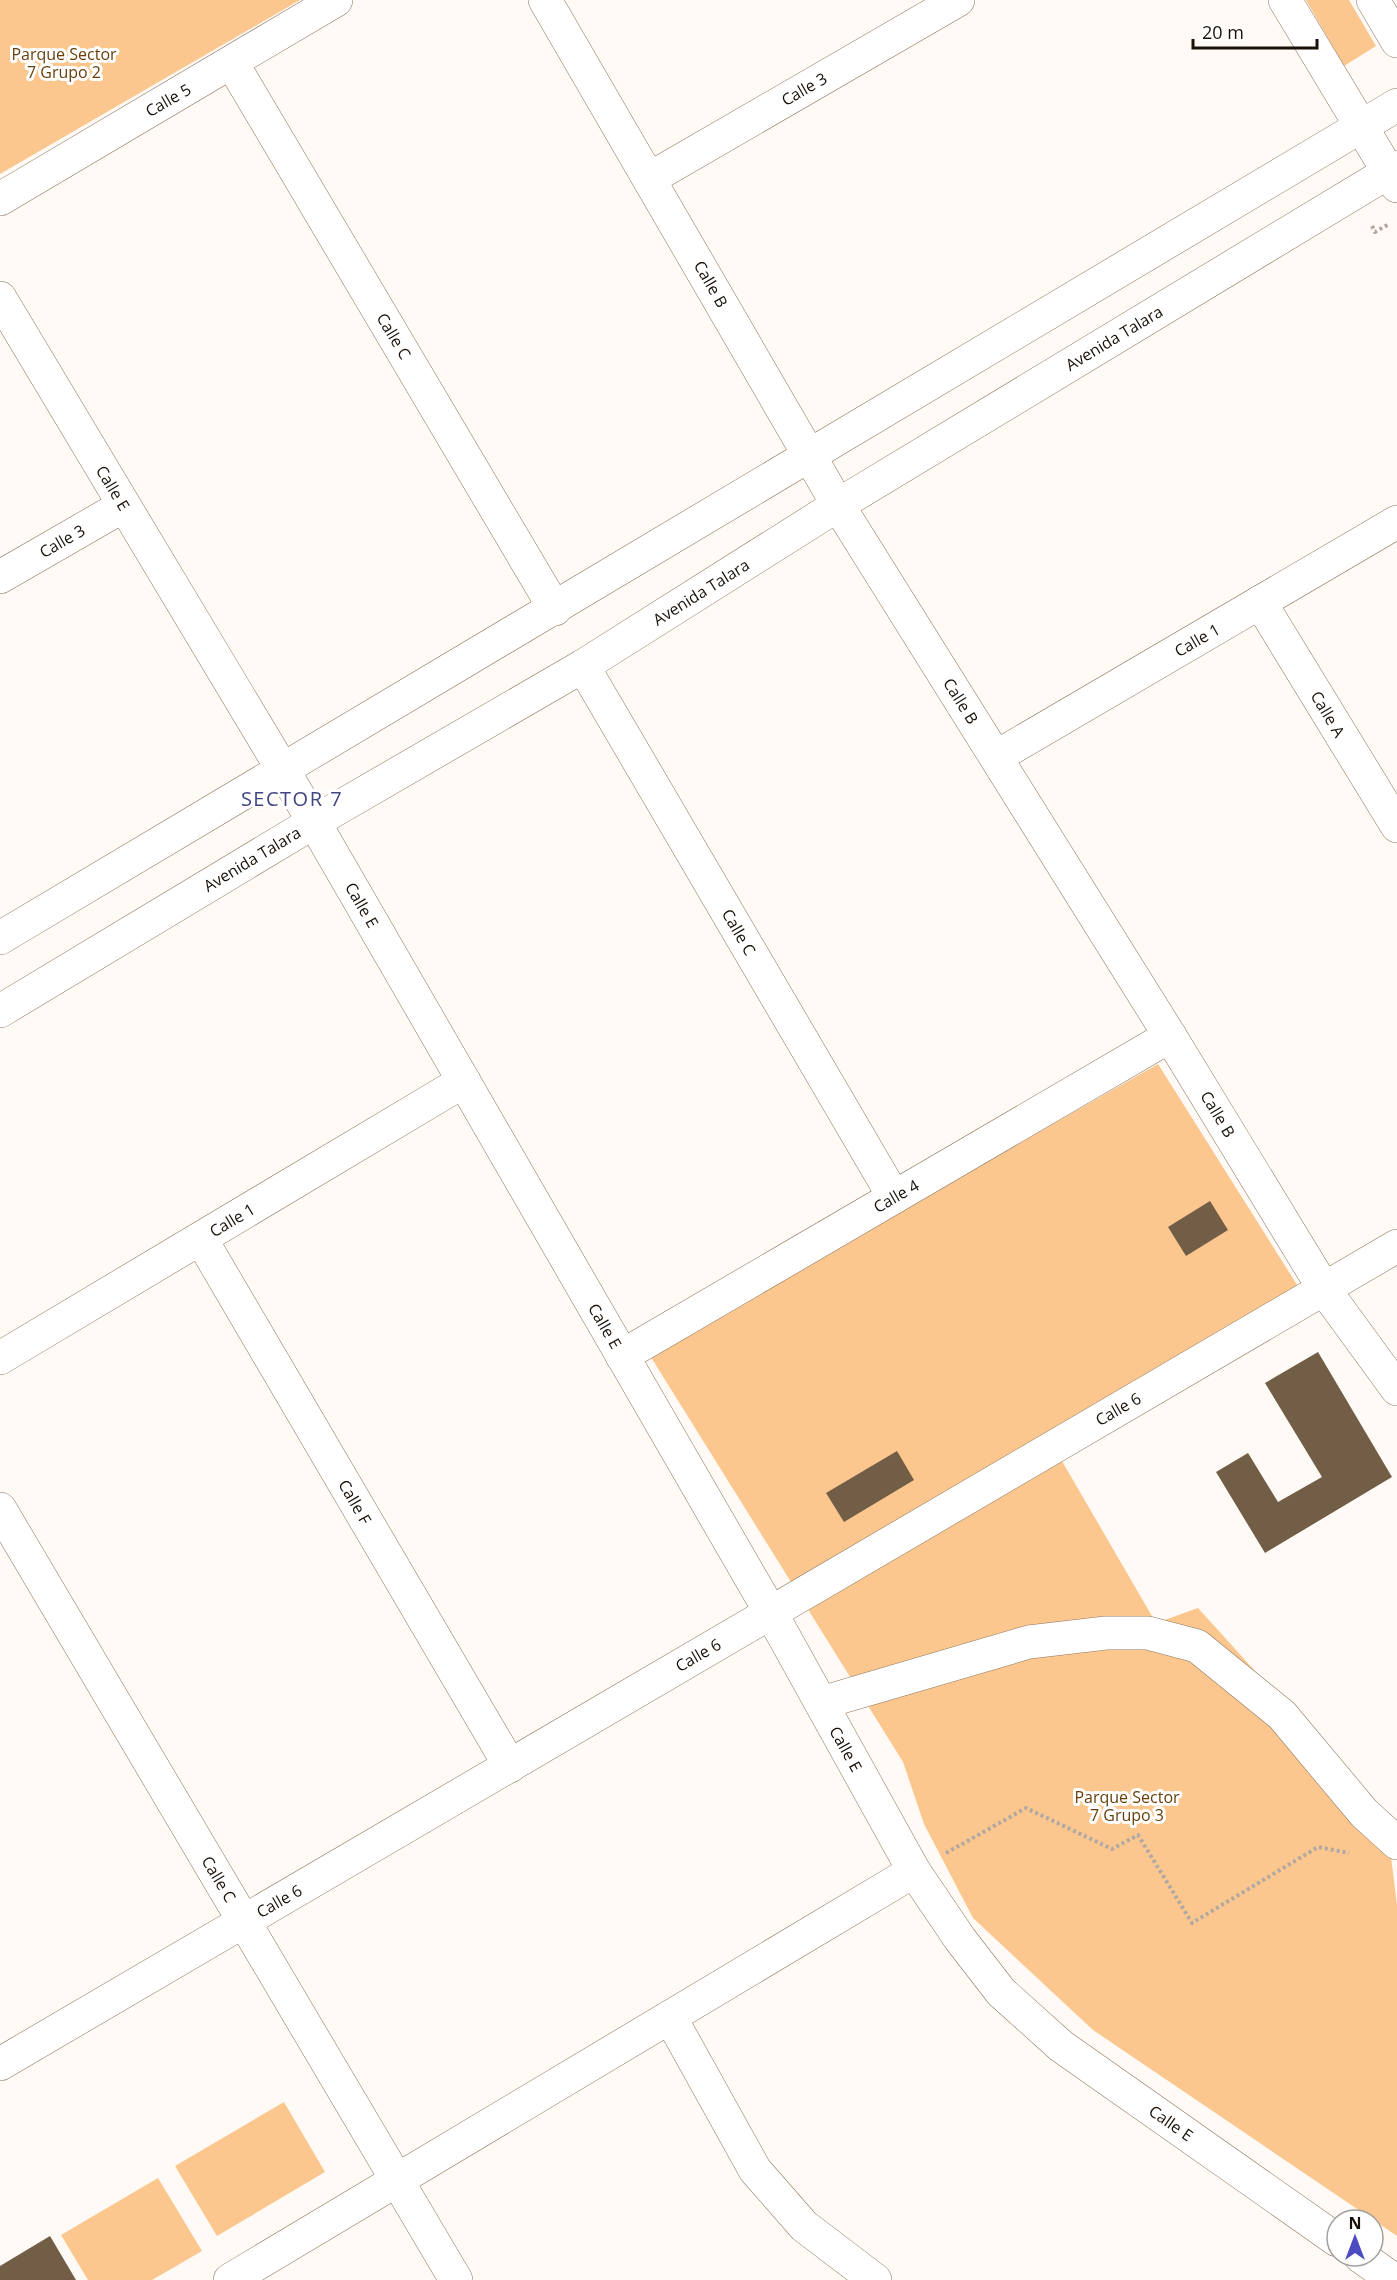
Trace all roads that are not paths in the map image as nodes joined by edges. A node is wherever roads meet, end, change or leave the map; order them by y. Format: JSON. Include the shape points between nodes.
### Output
{"nodes":[{"id":1,"x":336,"y":0,"type":"edge"},
{"id":2,"x":545,"y":0,"type":"edge"},
{"id":3,"x":958,"y":0,"type":"edge"},
{"id":4,"x":1285,"y":0,"type":"edge"},
{"id":5,"x":1373,"y":0,"type":"edge"},
{"id":6,"x":919,"y":10,"type":"edge"},
{"id":7,"x":1397,"y":41,"type":"edge"},
{"id":8,"x":232,"y":63,"type":"junction"},
{"id":9,"x":1397,"y":105,"type":"edge"},
{"id":10,"x":1360,"y":126,"type":"junction"},
{"id":11,"x":1394,"y":175,"type":"edge"},
{"id":12,"x":649,"y":178,"type":"junction"},
{"id":13,"x":0,"y":199,"type":"edge"},
{"id":14,"x":0,"y":298,"type":"edge"},
{"id":15,"x":812,"y":456,"type":"junction"},
{"id":16,"x":838,"y":505,"type":"junction"},
{"id":17,"x":123,"y":506,"type":"junction"},
{"id":18,"x":1397,"y":522,"type":"edge"},
{"id":19,"x":0,"y":577,"type":"edge"},
{"id":20,"x":1260,"y":602,"type":"junction"},
{"id":21,"x":555,"y":609,"type":"junction"},
{"id":22,"x":584,"y":666,"type":"junction"},
{"id":23,"x":996,"y":758,"type":"junction"},
{"id":24,"x":281,"y":771,"type":"junction"},
{"id":25,"x":314,"y":822,"type":"junction"},
{"id":26,"x":1397,"y":826,"type":"edge"},
{"id":27,"x":0,"y":938,"type":"edge"},
{"id":28,"x":0,"y":1011,"type":"edge"},
{"id":29,"x":1170,"y":1036,"type":"junction"},
{"id":30,"x":464,"y":1081,"type":"junction"},
{"id":31,"x":894,"y":1197,"type":"junction"},
{"id":32,"x":201,"y":1239,"type":"junction"},
{"id":33,"x":1397,"y":1246,"type":"edge"},
{"id":34,"x":1324,"y":1289,"type":"junction"},
{"id":35,"x":622,"y":1356,"type":"junction"},
{"id":36,"x":0,"y":1358,"type":"edge"},
{"id":37,"x":1397,"y":1389,"type":"edge"},
{"id":38,"x":0,"y":1509,"type":"edge"},
{"id":39,"x":771,"y":1613,"type":"junction"},
{"id":40,"x":821,"y":1703,"type":"junction"},
{"id":41,"x":510,"y":1766,"type":"junction"},
{"id":42,"x":1397,"y":1843,"type":"edge"},
{"id":43,"x":914,"y":1871,"type":"junction"},
{"id":44,"x":244,"y":1921,"type":"junction"},
{"id":45,"x":670,"y":2017,"type":"junction"},
{"id":46,"x":0,"y":2064,"type":"edge"},
{"id":47,"x":397,"y":2180,"type":"junction"},
{"id":48,"x":1325,"y":2232,"type":"edge"},
{"id":49,"x":1377,"y":2268,"type":"edge"},
{"id":50,"x":230,"y":2280,"type":"edge"},
{"id":51,"x":456,"y":2280,"type":"edge"},
{"id":52,"x":874,"y":2280,"type":"edge"},
{"id":53,"x":1394,"y":2280,"type":"edge"}],
"edges":[{"from":1,"to":8,"type":"street","name":"Calle 5"},
{"from":2,"to":12,"type":"street","name":"Calle B"},
{"from":3,"to":6,"type":"street","name":"Calle 3"},
{"from":4,"to":10,"type":"street"},
{"from":5,"to":7,"type":"street"},
{"from":6,"to":12,"type":"street","name":"Calle 3"},
{"from":8,"to":13,"type":"street","name":"Calle 5"},
{"from":8,"to":21,"type":"street","name":"Calle C"},
{"from":9,"to":10,"type":"street"},
{"from":10,"to":11,"type":"street"},
{"from":10,"to":15,"type":"street"},
{"from":11,"to":16,"type":"street","name":"Avenida Talara"},
{"from":12,"to":15,"type":"street","name":"Calle B"},
{"from":14,"to":17,"type":"street","name":"Calle E"},
{"from":15,"to":16,"type":"street","name":"Calle B"},
{"from":15,"to":21,"type":"street"},
{"from":16,"to":22,"type":"street","name":"Avenida Talara"},
{"from":16,"to":23,"type":"street","name":"Calle B"},
{"from":17,"to":19,"type":"street","name":"Calle 3"},
{"from":17,"to":24,"type":"street","name":"Calle E"},
{"from":18,"to":20,"type":"street","name":"Calle 1"},
{"from":20,"to":23,"type":"street","name":"Calle 1"},
{"from":20,"to":26,"type":"street","name":"Calle A"},
{"from":21,"to":24,"type":"street"},
{"from":22,"to":25,"type":"street","name":"Avenida Talara"},
{"from":22,"to":31,"type":"street","name":"Calle C"},
{"from":23,"to":29,"type":"street","name":"Calle B"},
{"from":24,"to":25,"type":"street","name":"Calle E"},
{"from":24,"to":27,"type":"street"},
{"from":25,"to":28,"type":"street","name":"Avenida Talara"},
{"from":25,"to":30,"type":"street","name":"Calle E"},
{"from":29,"to":31,"type":"street","name":"Calle 4"},
{"from":29,"to":34,"type":"street","name":"Calle B"},
{"from":30,"to":32,"type":"street","name":"Calle 1"},
{"from":30,"to":35,"type":"street","name":"Calle E"},
{"from":31,"to":35,"type":"street","name":"Calle 4"},
{"from":32,"to":36,"type":"street","name":"Calle 1"},
{"from":32,"to":41,"type":"street","name":"Calle F"},
{"from":33,"to":34,"type":"street","name":"Calle 6"},
{"from":34,"to":37,"type":"street","name":"Calle B"},
{"from":34,"to":39,"type":"street","name":"Calle 6"},
{"from":35,"to":39,"type":"street","name":"Calle E"},
{"from":38,"to":44,"type":"street","name":"Calle C"},
{"from":39,"to":40,"type":"street","name":"Calle E"},
{"from":39,"to":41,"type":"street","name":"Calle 6"},
{"from":40,"to":42,"type":"street","via":[[1029,1642],[1106,1633],[1148,1633],[1197,1646],[1282,1715],[1364,1813]]},
{"from":40,"to":43,"type":"street","name":"Calle E"},
{"from":41,"to":44,"type":"street","name":"Calle 6"},
{"from":43,"to":45,"type":"street"},
{"from":43,"to":48,"type":"street","name":"Calle E","via":[[1001,1992],[1061,2046]]},
{"from":44,"to":46,"type":"street","name":"Calle 6"},
{"from":44,"to":47,"type":"street","name":"Calle C"},
{"from":45,"to":47,"type":"street"},
{"from":45,"to":52,"type":"street","via":[[755,2170],[804,2226]]},
{"from":47,"to":50,"type":"street"},
{"from":47,"to":51,"type":"street","name":"Calle C"},
{"from":49,"to":53,"type":"street"}]}
